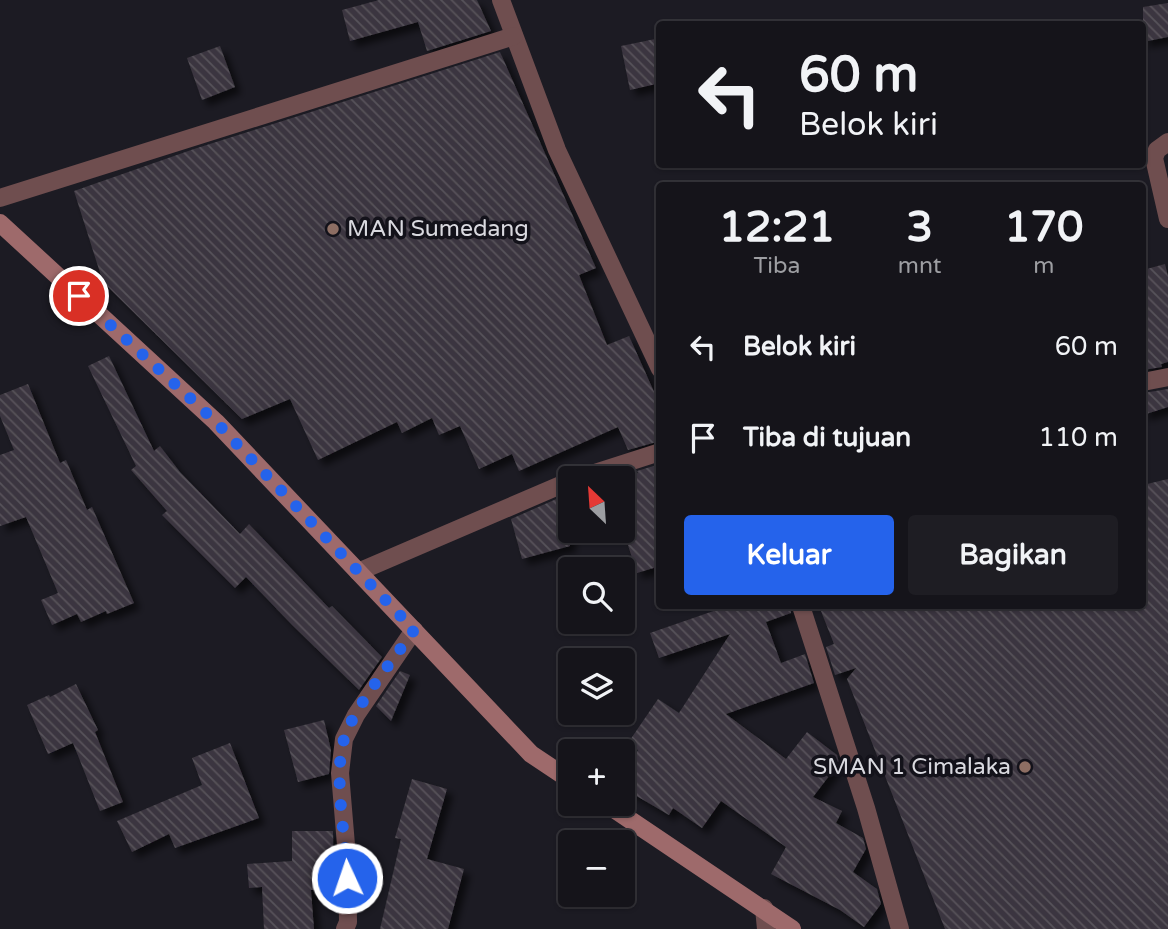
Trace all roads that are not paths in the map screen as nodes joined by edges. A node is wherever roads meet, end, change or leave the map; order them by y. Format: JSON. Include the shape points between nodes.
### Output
{"nodes":[{"id":1,"x":501,"y":0,"type":"edge"},
{"id":2,"x":514,"y":36,"type":"junction"},
{"id":3,"x":1168,"y":142,"type":"edge"},
{"id":4,"x":0,"y":198,"type":"edge"},
{"id":5,"x":1168,"y":219,"type":"edge"},
{"id":6,"x":0,"y":223,"type":"edge"},
{"id":7,"x":656,"y":360,"type":"edge"},
{"id":8,"x":1168,"y":377,"type":"edge"},
{"id":9,"x":1146,"y":381,"type":"edge"},
{"id":10,"x":656,"y":453,"type":"edge"},
{"id":11,"x":616,"y":466,"type":"edge"},
{"id":12,"x":558,"y":486,"type":"edge"},
{"id":13,"x":358,"y":572,"type":"junction"},
{"id":14,"x":801,"y":609,"type":"edge"},
{"id":15,"x":414,"y":630,"type":"junction"},
{"id":16,"x":558,"y":772,"type":"edge"},
{"id":17,"x":625,"y":816,"type":"edge"},
{"id":18,"x":764,"y":908,"type":"junction"},
{"id":19,"x":345,"y":929,"type":"edge"},
{"id":20,"x":766,"y":929,"type":"edge"},
{"id":21,"x":792,"y":929,"type":"edge"},
{"id":22,"x":900,"y":929,"type":"edge"}],
"edges":[{"from":1,"to":2,"type":"street"},
{"from":2,"to":4,"type":"street"},
{"from":2,"to":7,"type":"street","via":[[557,150]]},
{"from":3,"to":5,"type":"street","via":[[1154,158]]},
{"from":6,"to":13,"type":"street","via":[[216,422]]},
{"from":8,"to":9,"type":"street"},
{"from":10,"to":11,"type":"street"},
{"from":12,"to":13,"type":"street"},
{"from":13,"to":15,"type":"street"},
{"from":14,"to":22,"type":"street","via":[[866,807]]},
{"from":15,"to":16,"type":"street","via":[[531,754]]},
{"from":15,"to":19,"type":"street","via":[[344,739],[340,773],[347,857]]},
{"from":17,"to":18,"type":"street"},
{"from":18,"to":20,"type":"street"},
{"from":18,"to":21,"type":"street"}]}
